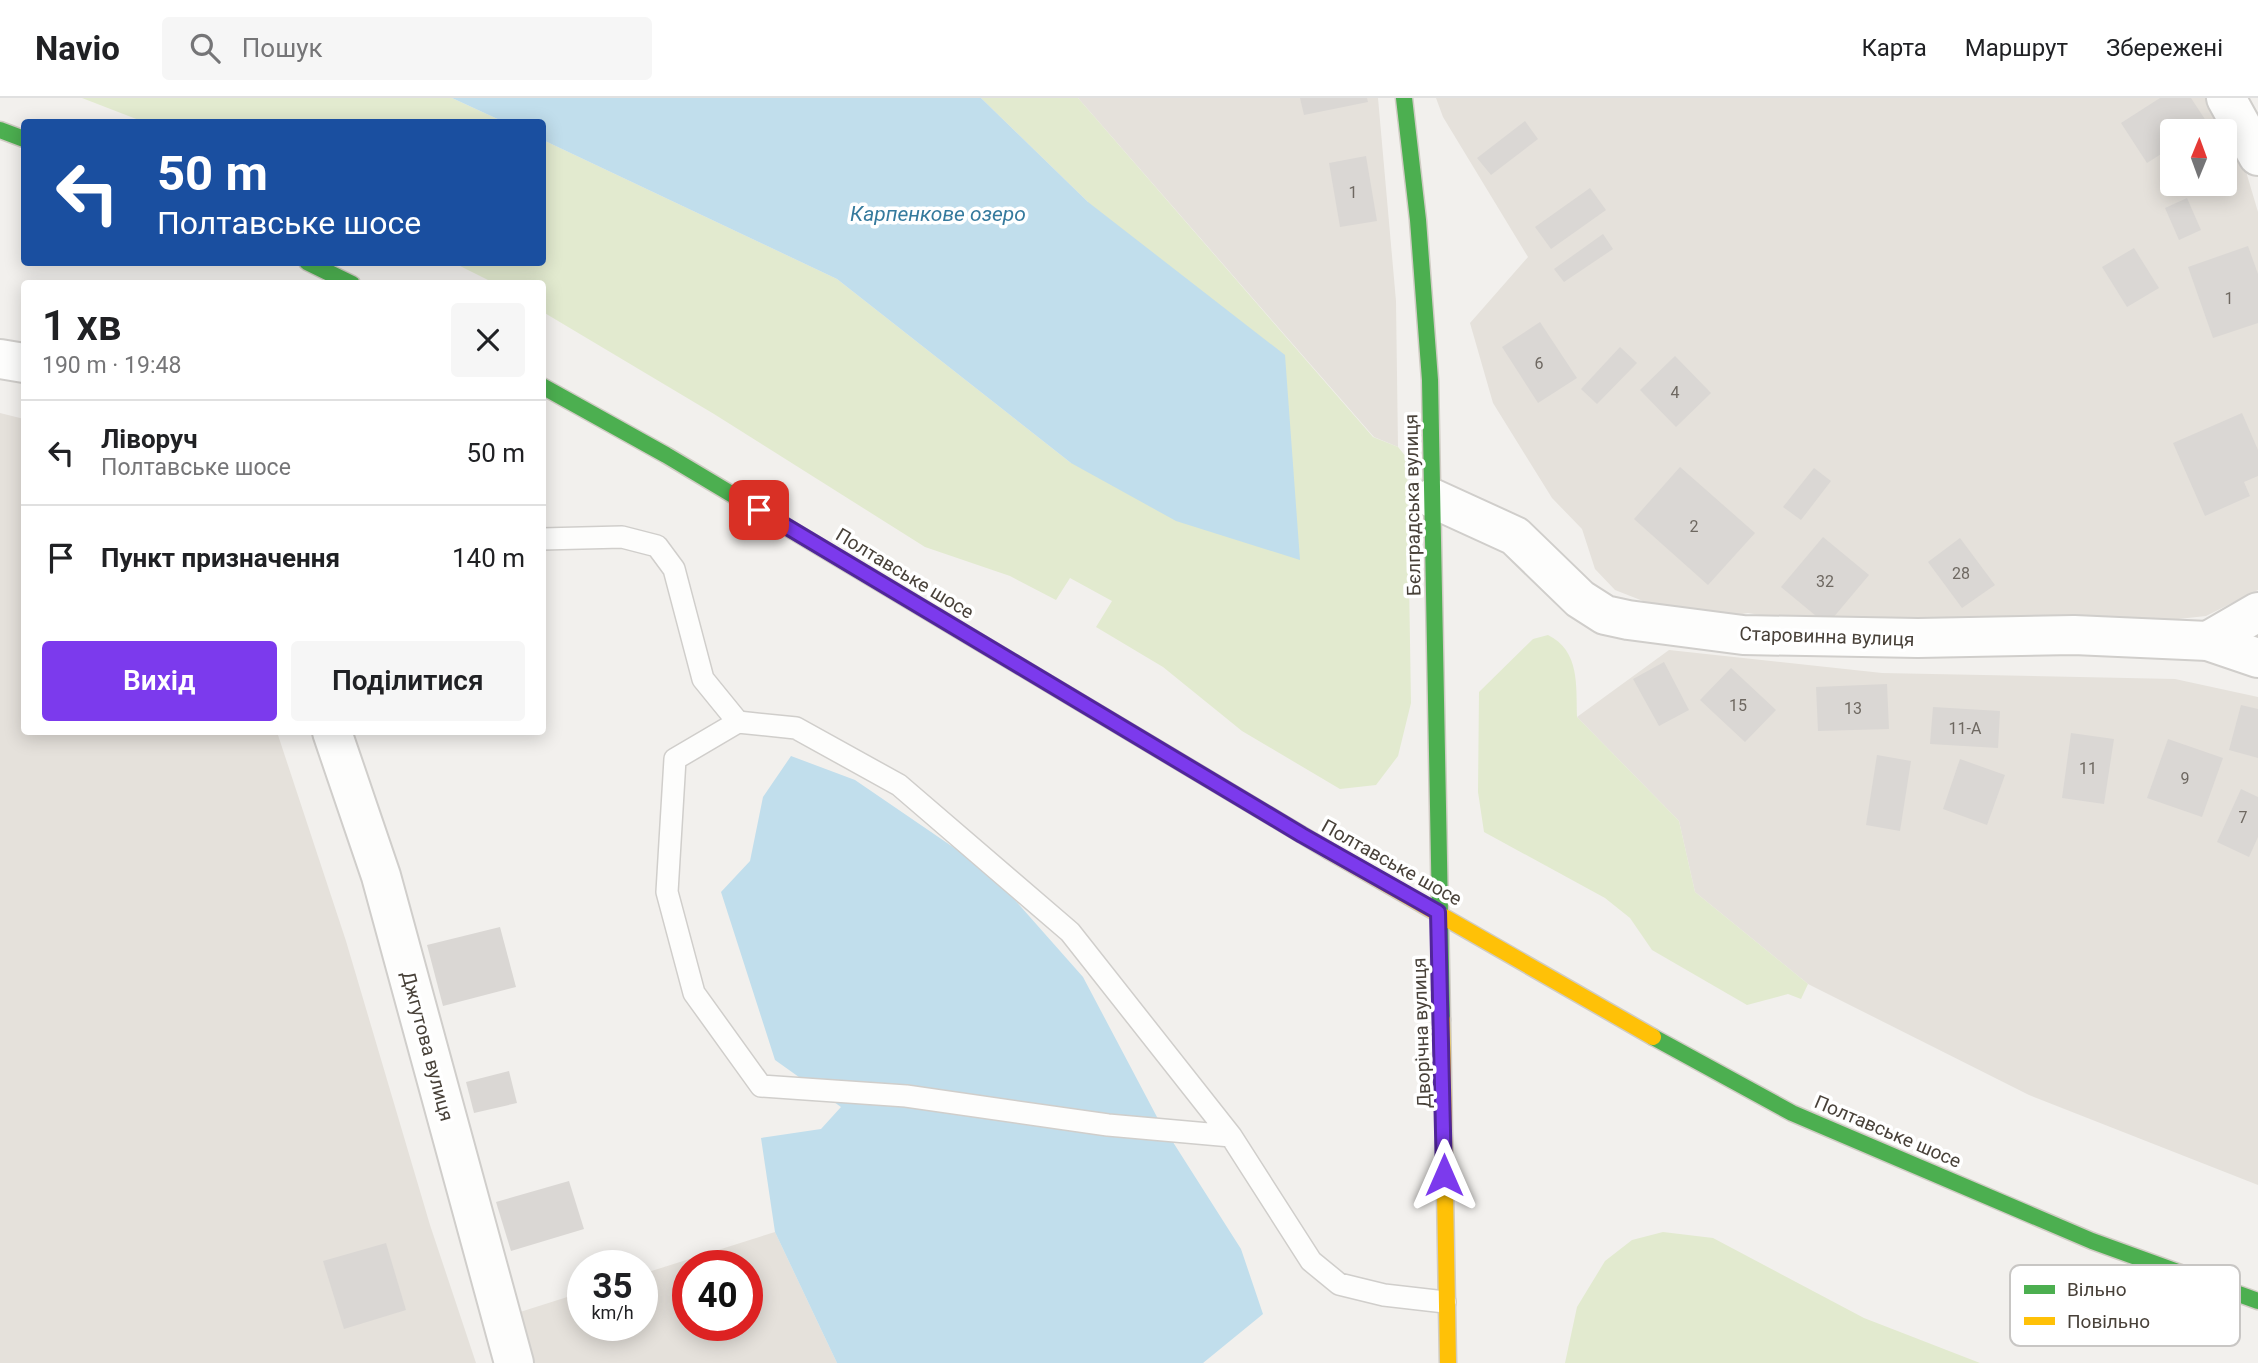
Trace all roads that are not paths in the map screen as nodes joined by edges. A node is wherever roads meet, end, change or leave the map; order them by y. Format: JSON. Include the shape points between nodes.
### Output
{"nodes":[{"id":1,"x":1404,"y":98,"type":"edge"},
{"id":2,"x":2226,"y":98,"type":"edge"},
{"id":3,"x":0,"y":130,"type":"edge"},
{"id":4,"x":21,"y":138,"type":"edge"},
{"id":5,"x":2258,"y":156,"type":"edge"},
{"id":6,"x":315,"y":266,"type":"edge"},
{"id":7,"x":344,"y":280,"type":"edge"},
{"id":8,"x":0,"y":359,"type":"edge"},
{"id":9,"x":21,"y":362,"type":"edge"},
{"id":10,"x":546,"y":388,"type":"edge"},
{"id":11,"x":1432,"y":498,"type":"junction"},
{"id":12,"x":546,"y":539,"type":"edge"},
{"id":13,"x":2258,"y":612,"type":"edge"},
{"id":14,"x":2208,"y":641,"type":"junction"},
{"id":15,"x":2258,"y":658,"type":"edge"},
{"id":16,"x":738,"y":722,"type":"junction"},
{"id":17,"x":333,"y":735,"type":"edge"},
{"id":18,"x":1438,"y":912,"type":"junction"},
{"id":19,"x":1231,"y":1136,"type":"junction"},
{"id":20,"x":2158,"y":1265,"type":"edge"},
{"id":21,"x":2240,"y":1294,"type":"edge"},
{"id":22,"x":2258,"y":1301,"type":"edge"},
{"id":23,"x":1445,"y":1302,"type":"junction"},
{"id":24,"x":514,"y":1363,"type":"edge"},
{"id":25,"x":1448,"y":1363,"type":"edge"}],
"edges":[{"from":1,"to":11,"type":"main road","name":"Бєлградська вулиця","via":[[1430,380]]},
{"from":2,"to":5,"type":"street"},
{"from":3,"to":4,"type":"main road"},
{"from":6,"to":7,"type":"main road"},
{"from":8,"to":9,"type":"street"},
{"from":10,"to":18,"type":"main road","name":"Полтавське шосе"},
{"from":11,"to":14,"type":"street","name":"Старовинна вулиця","via":[[1515,536],[1580,599],[1605,615],[1628,620],[1743,635],[2074,635]]},
{"from":11,"to":18,"type":"main road","name":"Бєлградська вулиця","via":[[1439,723]]},
{"from":12,"to":16,"type":"lane","via":[[622,537],[657,546],[674,569],[703,679]]},
{"from":13,"to":14,"type":"street"},
{"from":14,"to":15,"type":"street","name":"Старовинна вулиця"},
{"from":16,"to":19,"type":"lane","via":[[796,728],[899,785],[1070,932]]},
{"from":16,"to":19,"type":"lane","via":[[675,760],[667,892],[694,993],[761,1086],[906,1096],[1108,1125]]},
{"from":17,"to":24,"type":"street","name":"Джгутова вулиця","via":[[381,876]]},
{"from":18,"to":20,"type":"main road","name":"Полтавське шосе","via":[[1792,1113]]},
{"from":18,"to":23,"type":"main road","name":"Дворічна вулиця"},
{"from":19,"to":23,"type":"lane","via":[[1311,1261],[1339,1284]]},
{"from":21,"to":22,"type":"main road","name":"Полтавське шосе"},
{"from":23,"to":25,"type":"main road","name":"Дворічна вулиця"}]}
